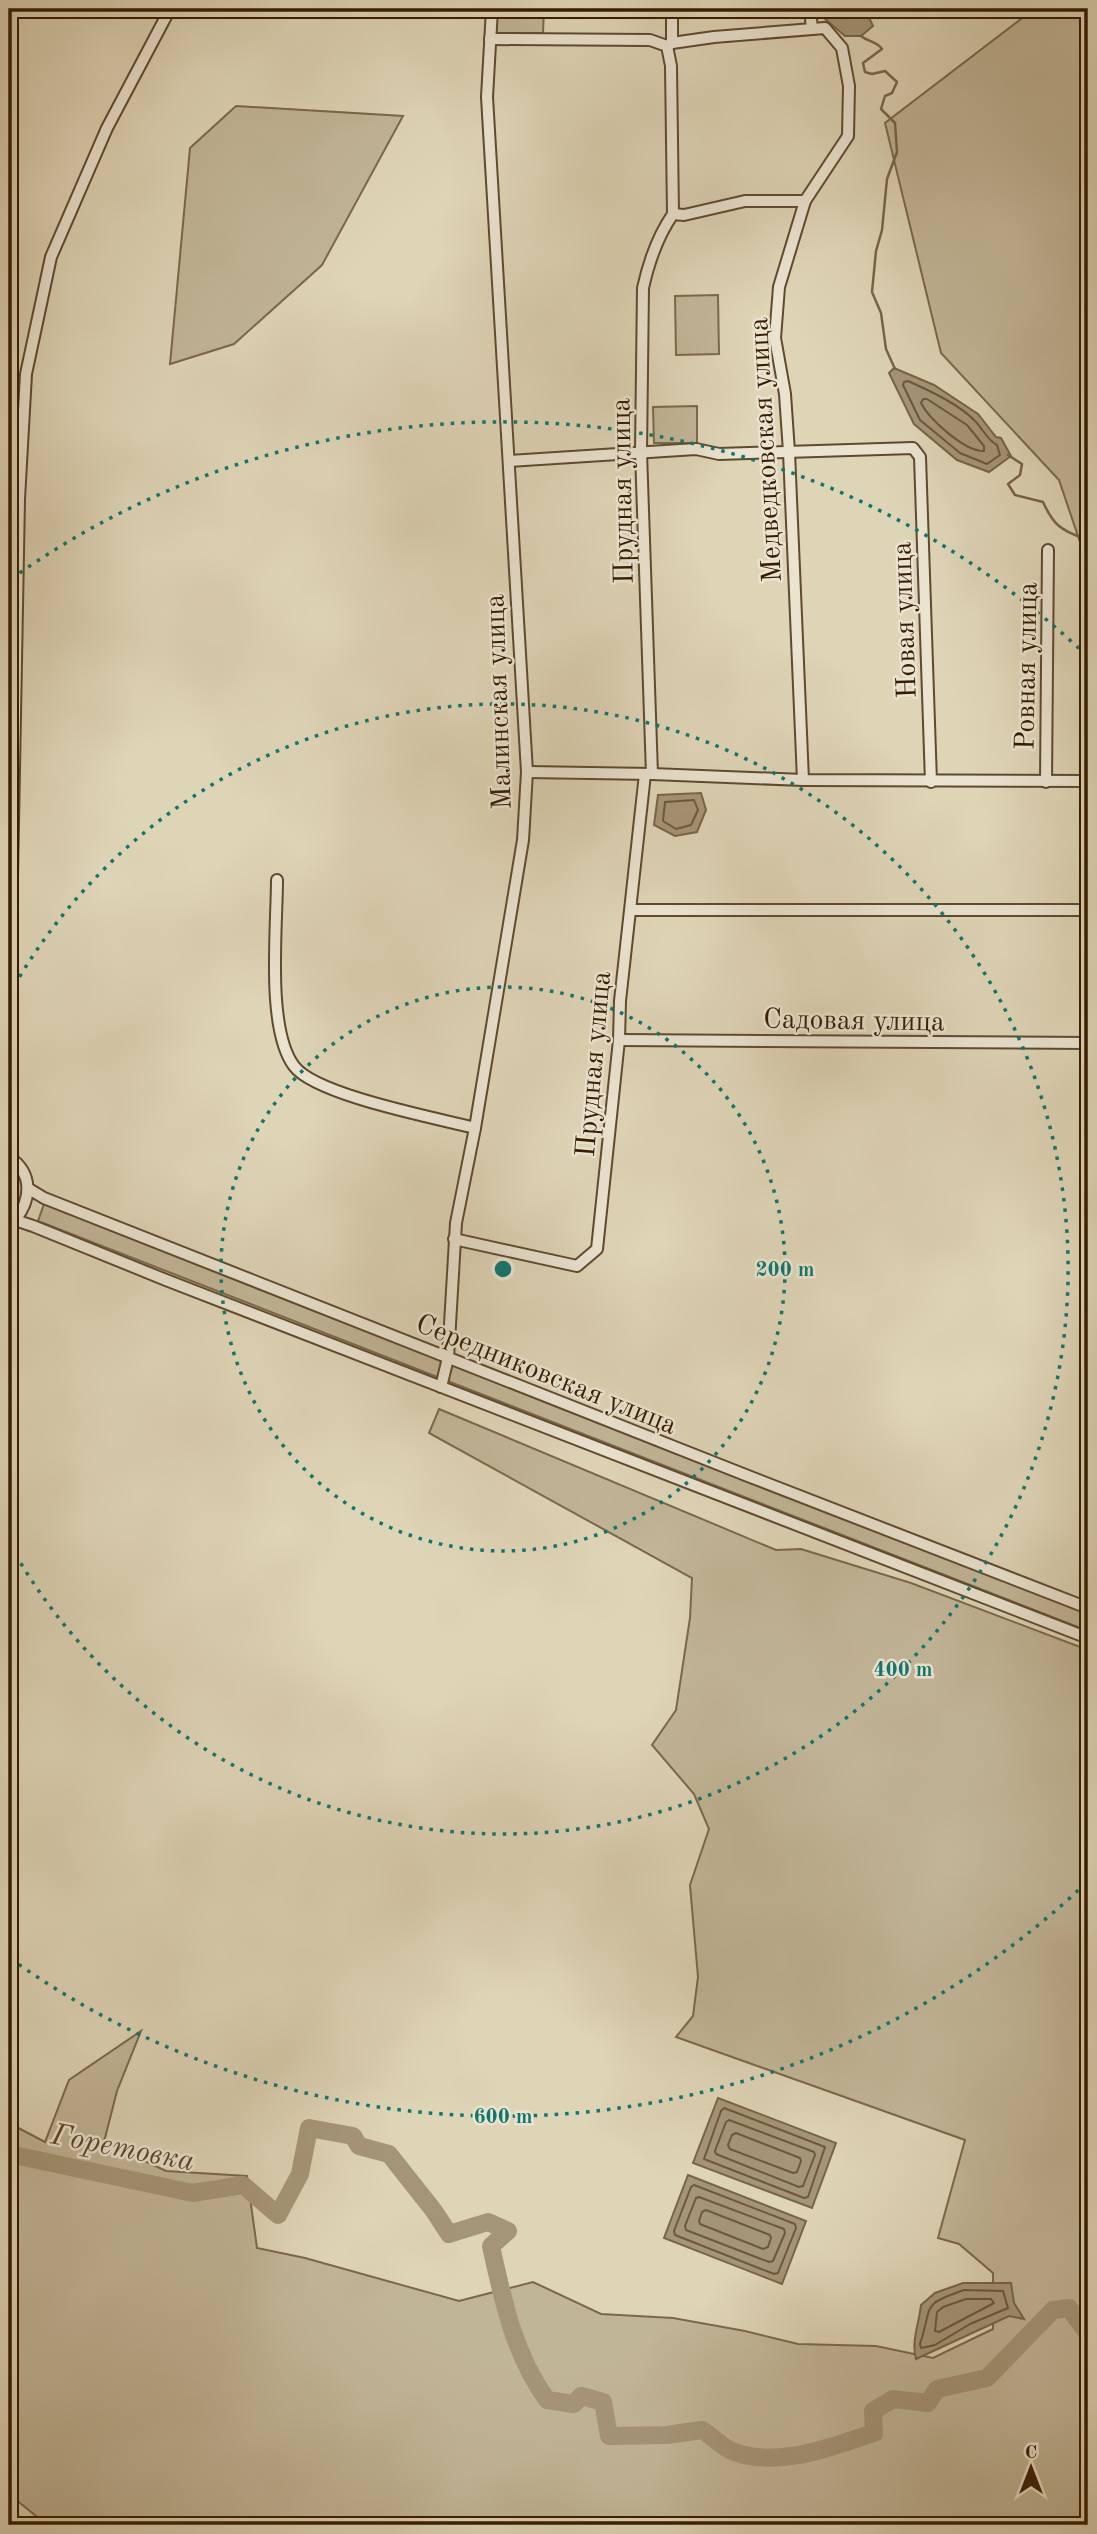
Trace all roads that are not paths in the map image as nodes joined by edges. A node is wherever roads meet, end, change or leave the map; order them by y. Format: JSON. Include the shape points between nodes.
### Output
{"nodes":[{"id":1,"x":170,"y":9,"type":"edge"},
{"id":2,"x":492,"y":9,"type":"edge"},
{"id":3,"x":672,"y":9,"type":"edge"},
{"id":4,"x":810,"y":9,"type":"edge"},
{"id":5,"x":812,"y":29,"type":"junction"},
{"id":6,"x":490,"y":39,"type":"junction"},
{"id":7,"x":669,"y":45,"type":"junction"},
{"id":8,"x":805,"y":201,"type":"junction"},
{"id":9,"x":673,"y":214,"type":"junction"},
{"id":10,"x":789,"y":452,"type":"junction"},
{"id":11,"x":641,"y":453,"type":"junction"},
{"id":12,"x":509,"y":461,"type":"junction"},
{"id":13,"x":1048,"y":550,"type":"dead end"},
{"id":14,"x":527,"y":772,"type":"junction"},
{"id":15,"x":649,"y":774,"type":"junction"},
{"id":16,"x":803,"y":780,"type":"junction"},
{"id":17,"x":1088,"y":781,"type":"edge"},
{"id":18,"x":931,"y":782,"type":"junction"},
{"id":19,"x":1046,"y":782,"type":"junction"},
{"id":20,"x":277,"y":880,"type":"dead end"},
{"id":21,"x":631,"y":910,"type":"junction"},
{"id":22,"x":1088,"y":910,"type":"edge"},
{"id":23,"x":9,"y":1039,"type":"edge"},
{"id":24,"x":620,"y":1040,"type":"junction"},
{"id":25,"x":1088,"y":1043,"type":"edge"},
{"id":26,"x":475,"y":1128,"type":"junction"},
{"id":27,"x":9,"y":1157,"type":"edge"},
{"id":28,"x":29,"y":1189,"type":"junction"},
{"id":29,"x":12,"y":1221,"type":"edge"},
{"id":30,"x":454,"y":1239,"type":"junction"},
{"id":31,"x":448,"y":1358,"type":"junction"},
{"id":32,"x":441,"y":1387,"type":"junction"},
{"id":33,"x":1088,"y":1608,"type":"edge"},
{"id":34,"x":1088,"y":1638,"type":"edge"}],
"edges":[{"from":1,"to":23,"type":"street","via":[[107,128],[51,257],[26,374],[19,499]]},
{"from":2,"to":6,"type":"street","name":"Малинская улица"},
{"from":3,"to":7,"type":"street"},
{"from":4,"to":5,"type":"street"},
{"from":5,"to":7,"type":"street"},
{"from":5,"to":8,"type":"street","name":"Медведковская улица","via":[[825,28],[842,48],[849,86],[848,136]]},
{"from":6,"to":7,"type":"street","via":[[650,40]]},
{"from":6,"to":12,"type":"street","name":"Малинская улица","via":[[487,97]]},
{"from":7,"to":9,"type":"street"},
{"from":8,"to":9,"type":"street","via":[[745,201]]},
{"from":8,"to":10,"type":"street","name":"Медведковская улица","via":[[779,287],[775,338]]},
{"from":9,"to":11,"type":"street","name":"Прудная улица","via":[[648,262],[643,288]]},
{"from":10,"to":11,"type":"street","via":[[719,454],[696,449]]},
{"from":10,"to":16,"type":"street","name":"Медведковская улица"},
{"from":10,"to":18,"type":"street","name":"Новая улица","via":[[913,448],[920,457]]},
{"from":11,"to":12,"type":"street"},
{"from":11,"to":15,"type":"street","name":"Прудная улица"},
{"from":12,"to":14,"type":"street","name":"Малинская улица"},
{"from":13,"to":19,"type":"street","name":"Ровная улица"},
{"from":14,"to":15,"type":"street"},
{"from":14,"to":26,"type":"street","name":"Малинская улица","via":[[523,840]]},
{"from":15,"to":16,"type":"street"},
{"from":15,"to":21,"type":"street","name":"Прудная улица"},
{"from":16,"to":18,"type":"street"},
{"from":17,"to":19,"type":"street"},
{"from":18,"to":19,"type":"street"},
{"from":20,"to":26,"type":"street","via":[[276,985],[284,1049],[294,1067],[308,1080],[349,1096]]},
{"from":21,"to":22,"type":"street"},
{"from":21,"to":24,"type":"street","name":"Прудная улица"},
{"from":24,"to":25,"type":"street","name":"Садовая улица"},
{"from":24,"to":30,"type":"street","name":"Прудная улица","via":[[597,1249],[577,1266]]},
{"from":26,"to":30,"type":"street","name":"Малинская улица"},
{"from":27,"to":28,"type":"street","via":[[25,1174]]},
{"from":28,"to":29,"type":"street","via":[[23,1209]]},
{"from":28,"to":31,"type":"street","name":"Середниковская улица"},
{"from":29,"to":32,"type":"street","name":"Середниковская улица"},
{"from":30,"to":31,"type":"street","name":"Малинская улица"},
{"from":31,"to":32,"type":"street","name":"Малинская улица"},
{"from":31,"to":33,"type":"street","name":"Середниковская улица"},
{"from":32,"to":34,"type":"street","name":"Середниковская улица"}]}
